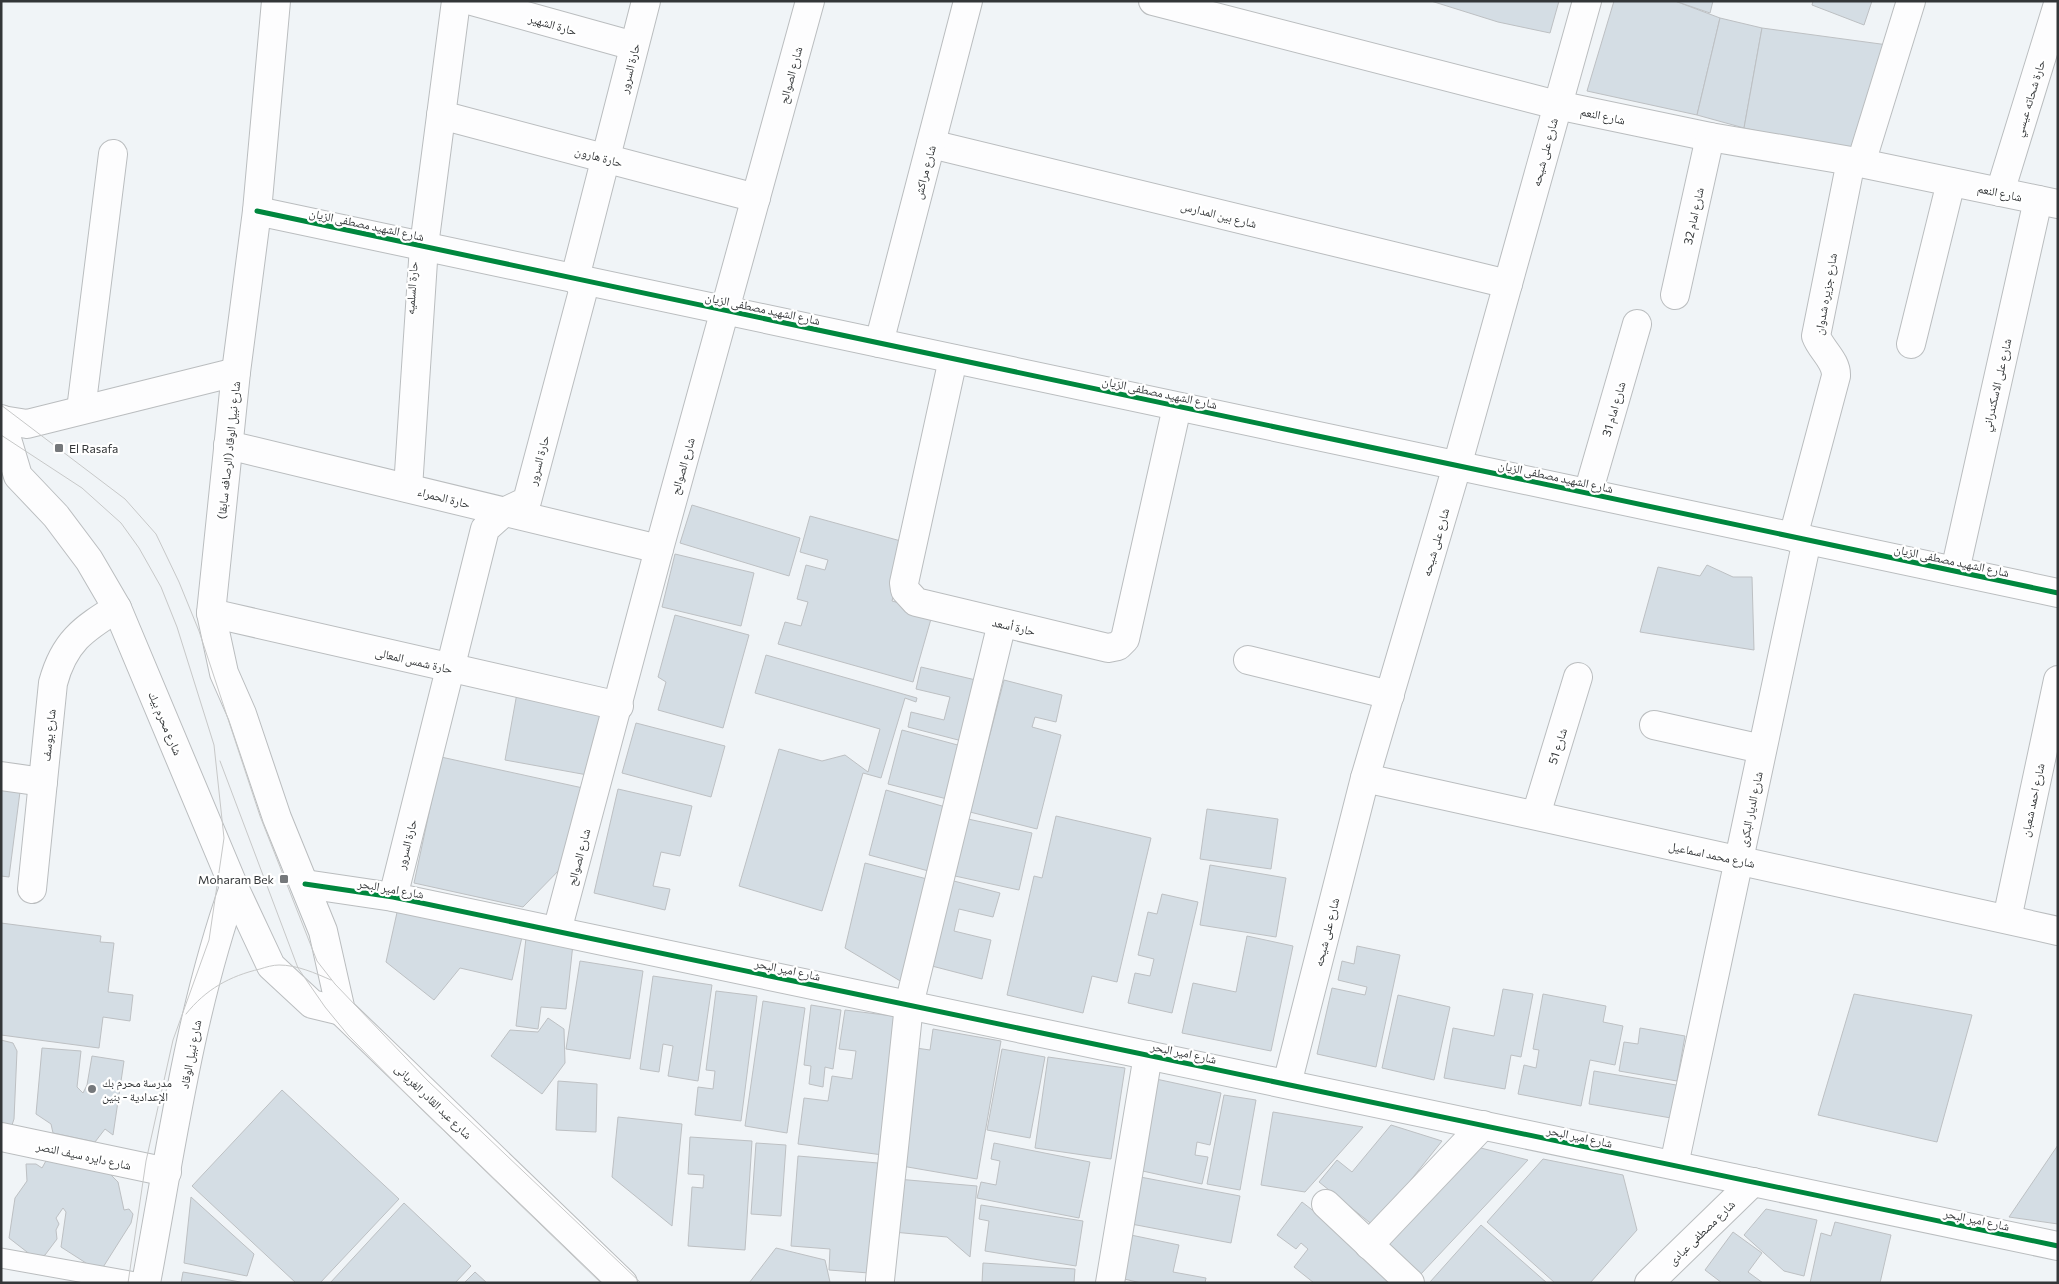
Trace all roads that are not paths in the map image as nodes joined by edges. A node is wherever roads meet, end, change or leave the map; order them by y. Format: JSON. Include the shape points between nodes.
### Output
{"nodes":[{"id":1,"x":276,"y":1,"type":"edge"},
{"id":2,"x":456,"y":1,"type":"edge"},
{"id":3,"x":472,"y":1,"type":"edge"},
{"id":4,"x":646,"y":1,"type":"edge"},
{"id":5,"x":810,"y":1,"type":"edge"},
{"id":6,"x":968,"y":1,"type":"edge"},
{"id":7,"x":1153,"y":1,"type":"edge"},
{"id":8,"x":1587,"y":1,"type":"edge"},
{"id":9,"x":1911,"y":1,"type":"edge"},
{"id":10,"x":2058,"y":4,"type":"edge"},
{"id":11,"x":543,"y":11,"type":"edge"},
{"id":12,"x":634,"y":46,"type":"junction"},
{"id":13,"x":1557,"y":105,"type":"junction"},
{"id":14,"x":441,"y":115,"type":"junction"},
{"id":15,"x":1710,"y":136,"type":"junction"},
{"id":16,"x":931,"y":144,"type":"junction"},
{"id":17,"x":114,"y":154,"type":"dead end"},
{"id":18,"x":606,"y":158,"type":"junction"},
{"id":19,"x":1856,"y":162,"type":"junction"},
{"id":20,"x":1951,"y":182,"type":"junction"},
{"id":21,"x":2000,"y":192,"type":"junction"},
{"id":22,"x":756,"y":198,"type":"junction"},
{"id":23,"x":2048,"y":202,"type":"edge"},
{"id":24,"x":257,"y":211,"type":"junction"},
{"id":25,"x":424,"y":246,"type":"junction"},
{"id":26,"x":577,"y":278,"type":"junction"},
{"id":27,"x":1508,"y":284,"type":"junction"},
{"id":28,"x":1675,"y":295,"type":"dead end"},
{"id":29,"x":726,"y":310,"type":"junction"},
{"id":30,"x":1637,"y":324,"type":"dead end"},
{"id":31,"x":879,"y":343,"type":"junction"},
{"id":32,"x":1910,"y":344,"type":"dead end"},
{"id":33,"x":953,"y":359,"type":"junction"},
{"id":34,"x":236,"y":372,"type":"junction"},
{"id":35,"x":1178,"y":407,"type":"junction"},
{"id":36,"x":81,"y":410,"type":"junction"},
{"id":37,"x":2,"y":419,"type":"edge"},
{"id":38,"x":228,"y":445,"type":"junction"},
{"id":39,"x":1457,"y":466,"type":"junction"},
{"id":40,"x":408,"y":488,"type":"junction"},
{"id":41,"x":1588,"y":493,"type":"junction"},
{"id":42,"x":504,"y":512,"type":"junction"},
{"id":43,"x":1800,"y":538,"type":"junction"},
{"id":44,"x":659,"y":549,"type":"junction"},
{"id":45,"x":1955,"y":571,"type":"junction"},
{"id":46,"x":2058,"y":593,"type":"edge"},
{"id":47,"x":117,"y":608,"type":"junction"},
{"id":48,"x":211,"y":613,"type":"junction"},
{"id":49,"x":1002,"y":623,"type":"junction"},
{"id":50,"x":1248,"y":660,"type":"dead end"},
{"id":51,"x":449,"y":668,"type":"junction"},
{"id":52,"x":1578,"y":678,"type":"dead end"},
{"id":53,"x":2058,"y":680,"type":"edge"},
{"id":54,"x":1390,"y":695,"type":"junction"},
{"id":55,"x":619,"y":706,"type":"junction"},
{"id":56,"x":1654,"y":725,"type":"dead end"},
{"id":57,"x":1762,"y":749,"type":"junction"},
{"id":58,"x":1,"y":776,"type":"edge"},
{"id":59,"x":1365,"y":778,"type":"junction"},
{"id":60,"x":43,"y":782,"type":"junction"},
{"id":61,"x":1536,"y":815,"type":"junction"},
{"id":62,"x":1739,"y":860,"type":"junction"},
{"id":63,"x":305,"y":884,"type":"junction"},
{"id":64,"x":234,"y":887,"type":"junction"},
{"id":65,"x":32,"y":889,"type":"dead end"},
{"id":66,"x":393,"y":897,"type":"junction"},
{"id":67,"x":2007,"y":919,"type":"junction"},
{"id":68,"x":2058,"y":930,"type":"edge"},
{"id":69,"x":557,"y":931,"type":"junction"},
{"id":70,"x":909,"y":1005,"type":"junction"},
{"id":71,"x":341,"y":1012,"type":"junction"},
{"id":72,"x":1148,"y":1055,"type":"junction"},
{"id":73,"x":1287,"y":1084,"type":"junction"},
{"id":74,"x":1483,"y":1125,"type":"junction"},
{"id":75,"x":1,"y":1137,"type":"edge"},
{"id":76,"x":1674,"y":1165,"type":"junction"},
{"id":77,"x":167,"y":1172,"type":"junction"},
{"id":78,"x":1753,"y":1182,"type":"junction"},
{"id":79,"x":1326,"y":1204,"type":"dead end"},
{"id":80,"x":1369,"y":1245,"type":"junction"},
{"id":81,"x":2058,"y":1246,"type":"edge"},
{"id":82,"x":1,"y":1258,"type":"edge"},
{"id":83,"x":880,"y":1280,"type":"dead end"},
{"id":84,"x":141,"y":1283,"type":"edge"},
{"id":85,"x":146,"y":1283,"type":"edge"},
{"id":86,"x":623,"y":1283,"type":"edge"},
{"id":87,"x":1110,"y":1283,"type":"edge"},
{"id":88,"x":1410,"y":1283,"type":"edge"},
{"id":89,"x":1649,"y":1283,"type":"edge"}],
"edges":[{"from":1,"to":24,"type":"street","name":"شارع نبيل الوقاد (الرصافه سابقا)"},
{"from":2,"to":14,"type":"street","name":"حارة السلميه"},
{"from":3,"to":11,"type":"street","name":"حارة الشهير"},
{"from":4,"to":12,"type":"street","name":"حارة السرور"},
{"from":5,"to":22,"type":"street","name":"شارع الصوالح"},
{"from":6,"to":16,"type":"street","name":"شارع مراكش"},
{"from":7,"to":13,"type":"street","name":"شارع النعم"},
{"from":8,"to":13,"type":"street","name":"شارع على شيحه"},
{"from":9,"to":19,"type":"street","name":"شارع جزيره شدوان"},
{"from":10,"to":21,"type":"street","name":"حارة شحاته عيسي"},
{"from":11,"to":12,"type":"street","name":"حارة الشهير"},
{"from":12,"to":18,"type":"street","name":"حارة السرور"},
{"from":13,"to":15,"type":"street","name":"شارع النعم"},
{"from":13,"to":27,"type":"street","name":"شارع على شيحه"},
{"from":14,"to":18,"type":"street","name":"حارة هارون"},
{"from":14,"to":25,"type":"street","name":"حارة السلميه"},
{"from":15,"to":19,"type":"street","name":"شارع النعم"},
{"from":15,"to":28,"type":"street","name":"شارع امام 32"},
{"from":16,"to":27,"type":"street","name":"شارع بين المدارس"},
{"from":16,"to":31,"type":"street","name":"شارع مراكش"},
{"from":17,"to":36,"type":"street"},
{"from":18,"to":22,"type":"street","name":"حارة هارون"},
{"from":18,"to":26,"type":"street","name":"حارة السرور"},
{"from":19,"to":20,"type":"street","name":"شارع النعم"},
{"from":19,"to":43,"type":"street","name":"شارع جزيره شدوان","via":[[1816,336],[1836,367],[1836,376]]},
{"from":20,"to":21,"type":"street","name":"شارع النعم"},
{"from":20,"to":32,"type":"street"},
{"from":21,"to":23,"type":"street","name":"شارع النعم"},
{"from":22,"to":29,"type":"street","name":"شارع الصوالح"},
{"from":23,"to":45,"type":"street","name":"شارع على الاسكندراني"},
{"from":24,"to":25,"type":"street","name":"شارع الشهيد مصطفى الزيان"},
{"from":24,"to":34,"type":"street","name":"شارع نبيل الوقاد (الرصافه سابقا)"},
{"from":25,"to":26,"type":"street","name":"شارع الشهيد مصطفى الزيان"},
{"from":25,"to":40,"type":"street","name":"حارة السلميه"},
{"from":26,"to":29,"type":"street","name":"شارع الشهيد مصطفى الزيان"},
{"from":26,"to":42,"type":"street","name":"حارة السرور","via":[[583,292],[527,501]]},
{"from":27,"to":39,"type":"street","name":"شارع على شيحه"},
{"from":29,"to":31,"type":"street","name":"شارع الشهيد مصطفى الزيان"},
{"from":29,"to":44,"type":"street","name":"شارع الصوالح"},
{"from":30,"to":41,"type":"street","name":"شارع امام 31"},
{"from":31,"to":33,"type":"street","name":"شارع الشهيد مصطفى الزيان"},
{"from":33,"to":35,"type":"street","name":"شارع الشهيد مصطفى الزيان"},
{"from":33,"to":49,"type":"street","name":"حارة أسعد","via":[[905,590],[916,602]]},
{"from":34,"to":36,"type":"street"},
{"from":34,"to":38,"type":"street","name":"شارع نبيل الوقاد (الرصافه سابقا)"},
{"from":35,"to":39,"type":"street","name":"شارع الشهيد مصطفى الزيان"},
{"from":35,"to":49,"type":"street","name":"حارة أسعد","via":[[1125,639],[1118,646],[1108,648]]},
{"from":36,"to":37,"type":"street","via":[[27,424]]},
{"from":37,"to":47,"type":"street","name":"شارع محرم بيك","via":[[18,476],[89,560]]},
{"from":38,"to":40,"type":"street","name":"حارة الحمراء"},
{"from":38,"to":48,"type":"street","name":"شارع نبيل الوقاد (الرصافه سابقا)"},
{"from":39,"to":41,"type":"street","name":"شارع الشهيد مصطفى الزيان"},
{"from":39,"to":54,"type":"street","name":"شارع على شيحه"},
{"from":40,"to":42,"type":"street","name":"حارة الحمراء"},
{"from":41,"to":43,"type":"street","name":"شارع الشهيد مصطفى الزيان"},
{"from":42,"to":44,"type":"street","name":"حارة الحمراء"},
{"from":42,"to":51,"type":"street","name":"حارة السرور","via":[[485,529]]},
{"from":43,"to":45,"type":"street","name":"شارع الشهيد مصطفى الزيان"},
{"from":43,"to":57,"type":"street","name":"شارع الديار البكرى"},
{"from":44,"to":55,"type":"street","name":"شارع الصوالح"},
{"from":45,"to":46,"type":"street","name":"شارع الشهيد مصطفى الزيان"},
{"from":47,"to":60,"type":"street","name":"شارع يوسف","via":[[85,628],[57,667]]},
{"from":47,"to":64,"type":"street","name":"شارع محرم بيك"},
{"from":48,"to":51,"type":"street","name":"حارة شمس المعالى"},
{"from":48,"to":63,"type":"street","name":"شارع نبيل الوقاد (الرصافه سابقا)","via":[[224,673]]},
{"from":49,"to":70,"type":"street"},
{"from":50,"to":54,"type":"street"},
{"from":51,"to":55,"type":"street","name":"حارة شمس المعالى"},
{"from":51,"to":66,"type":"street","name":"حارة السرور"},
{"from":52,"to":61,"type":"street","name":"شارع 51"},
{"from":53,"to":67,"type":"street","name":"شارع احمد شعبان"},
{"from":54,"to":59,"type":"street","name":"شارع على شيحه"},
{"from":55,"to":69,"type":"street","name":"شارع الصوالح"},
{"from":56,"to":57,"type":"street"},
{"from":57,"to":62,"type":"street","name":"شارع الديار البكرى"},
{"from":58,"to":60,"type":"street"},
{"from":59,"to":61,"type":"street","name":"شارع محمد اسماعيل"},
{"from":59,"to":73,"type":"street","name":"شارع على شيحه"},
{"from":60,"to":65,"type":"street","name":"شارع يوسف"},
{"from":61,"to":62,"type":"street","name":"شارع محمد اسماعيل"},
{"from":62,"to":67,"type":"street","name":"شارع محمد اسماعيل"},
{"from":62,"to":76,"type":"street","name":"شارع الديار البكرى"},
{"from":63,"to":66,"type":"street","name":"شارع امير البحر"},
{"from":63,"to":71,"type":"street","via":[[323,931]]},
{"from":64,"to":71,"type":"street","name":"شارع محرم بيك","via":[[271,966],[312,1004]]},
{"from":64,"to":77,"type":"street","name":"شارع نبيل الوقاد","via":[[218,933],[196,1018]]},
{"from":66,"to":69,"type":"street","name":"شارع امير البحر"},
{"from":67,"to":68,"type":"street","name":"شارع محمد اسماعيل"},
{"from":69,"to":70,"type":"street","name":"شارع امير البحر"},
{"from":70,"to":72,"type":"street","name":"شارع امير البحر"},
{"from":70,"to":83,"type":"street"},
{"from":71,"to":86,"type":"street","name":"شارع عبد القادر الغريانى"},
{"from":72,"to":73,"type":"street","name":"شارع امير البحر"},
{"from":72,"to":87,"type":"street"},
{"from":73,"to":74,"type":"street","name":"شارع امير البحر"},
{"from":74,"to":76,"type":"street","name":"شارع امير البحر"},
{"from":74,"to":80,"type":"street"},
{"from":75,"to":77,"type":"street","name":"شارع دايره سيف النصر"},
{"from":76,"to":78,"type":"street","name":"شارع امير البحر"},
{"from":77,"to":85,"type":"street","name":"شارع نبيل الوقاد"},
{"from":78,"to":81,"type":"street","name":"شارع امير البحر"},
{"from":78,"to":89,"type":"street","name":"شارع مصطفى عبادى"},
{"from":79,"to":80,"type":"street"},
{"from":80,"to":88,"type":"street"},
{"from":82,"to":84,"type":"lane"}]}
